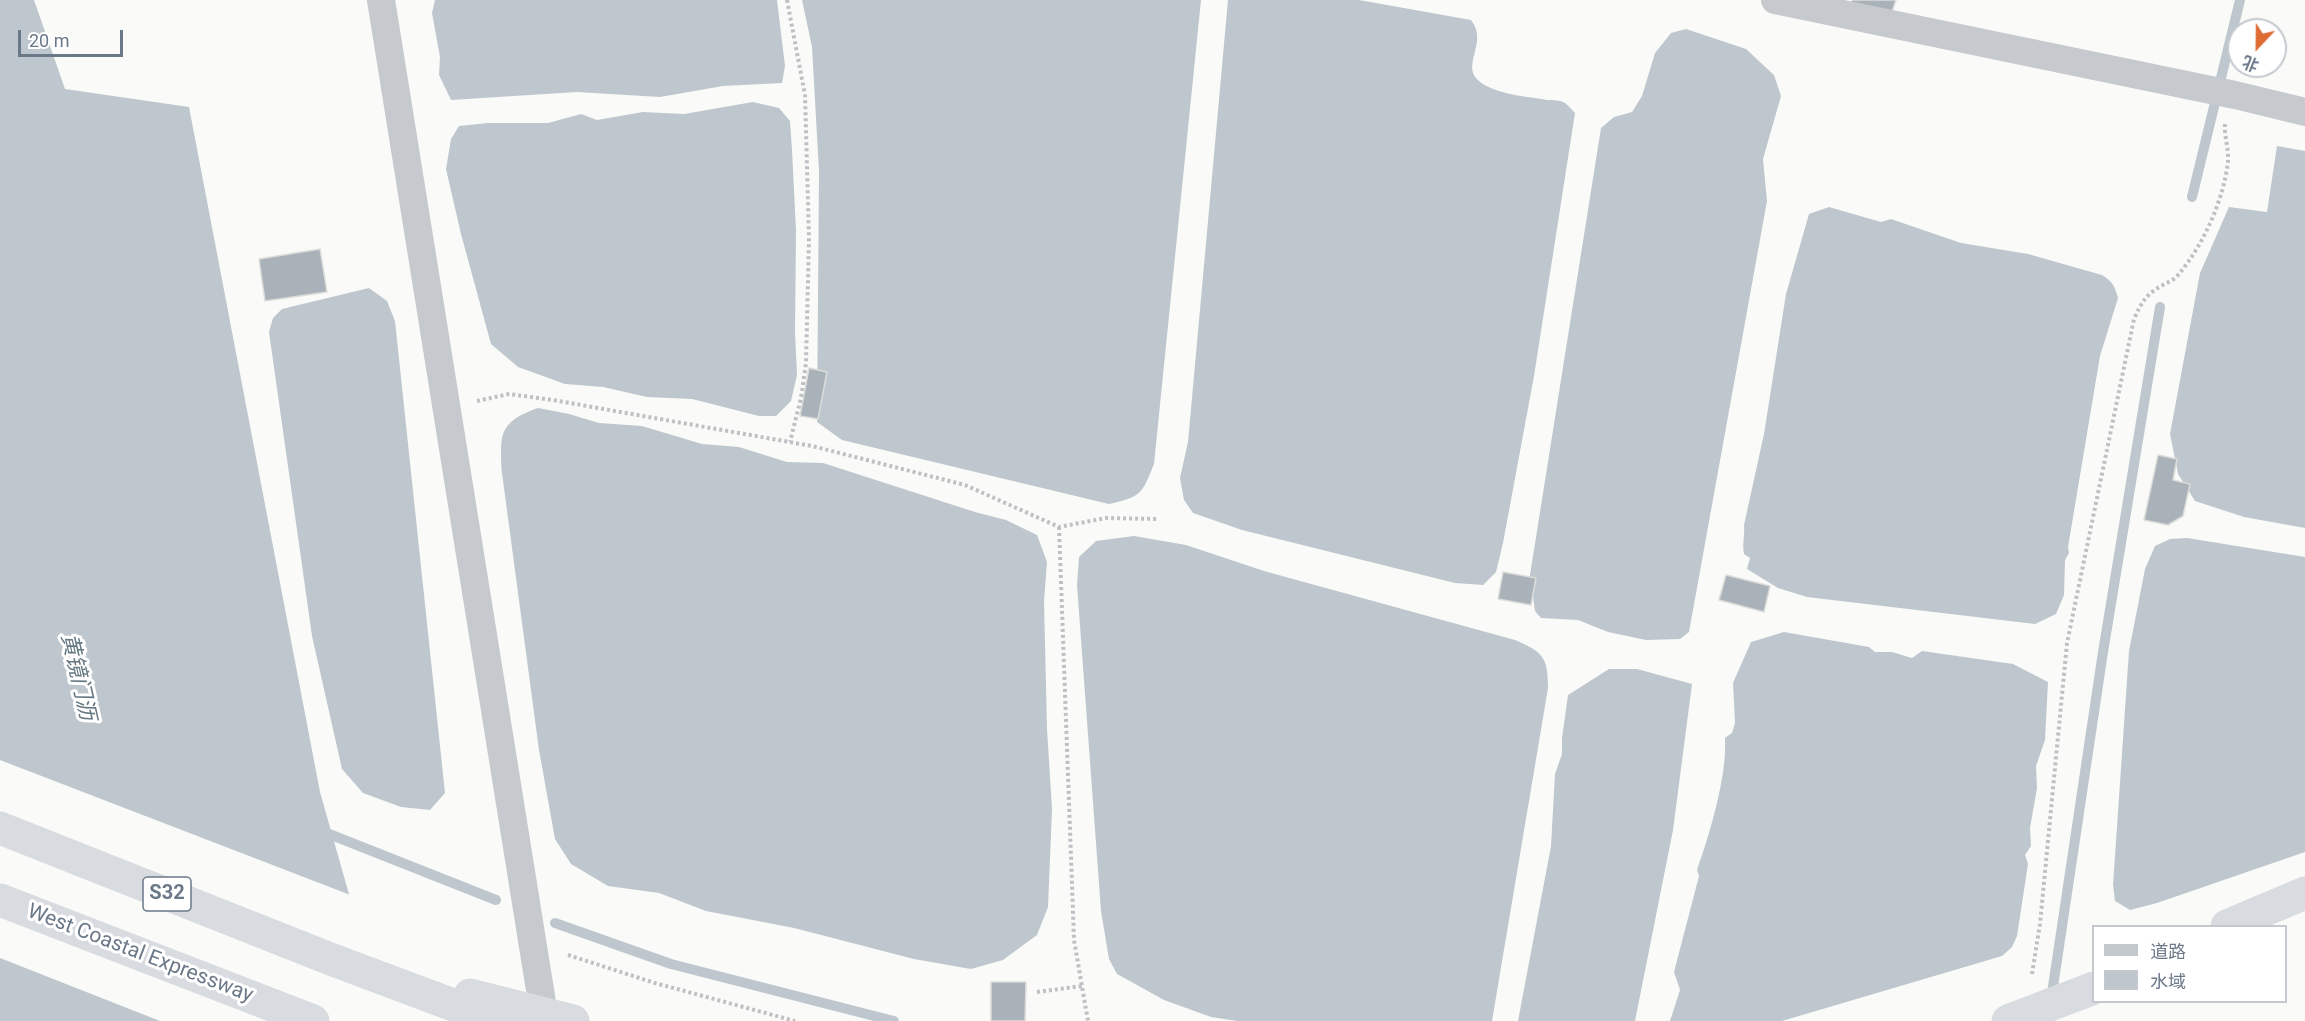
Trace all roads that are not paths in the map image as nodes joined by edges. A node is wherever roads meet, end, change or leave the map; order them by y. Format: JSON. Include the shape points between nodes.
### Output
{"nodes":[{"id":1,"x":381,"y":0,"type":"edge"},
{"id":2,"x":1775,"y":0,"type":"edge"},
{"id":3,"x":2305,"y":112,"type":"edge"},
{"id":4,"x":0,"y":828,"type":"edge"},
{"id":5,"x":2305,"y":893,"type":"edge"},
{"id":6,"x":0,"y":900,"type":"edge"},
{"id":7,"x":2232,"y":925,"type":"edge"},
{"id":8,"x":333,"y":960,"type":"junction"},
{"id":9,"x":2092,"y":989,"type":"edge"},
{"id":10,"x":313,"y":1021,"type":"edge"},
{"id":11,"x":496,"y":1021,"type":"edge"},
{"id":12,"x":545,"y":1021,"type":"edge"},
{"id":13,"x":573,"y":1021,"type":"edge"},
{"id":14,"x":2008,"y":1021,"type":"edge"}],
"edges":[{"from":1,"to":12,"type":"street"},
{"from":2,"to":3,"type":"street"},
{"from":4,"to":8,"type":"highway","number":"S32"},
{"from":5,"to":7,"type":"highway"},
{"from":6,"to":10,"type":"highway","name":"West Coastal Expressway"},
{"from":8,"to":11,"type":"highway","number":"S32"},
{"from":8,"to":13,"type":"highway"},
{"from":9,"to":14,"type":"highway"}]}
